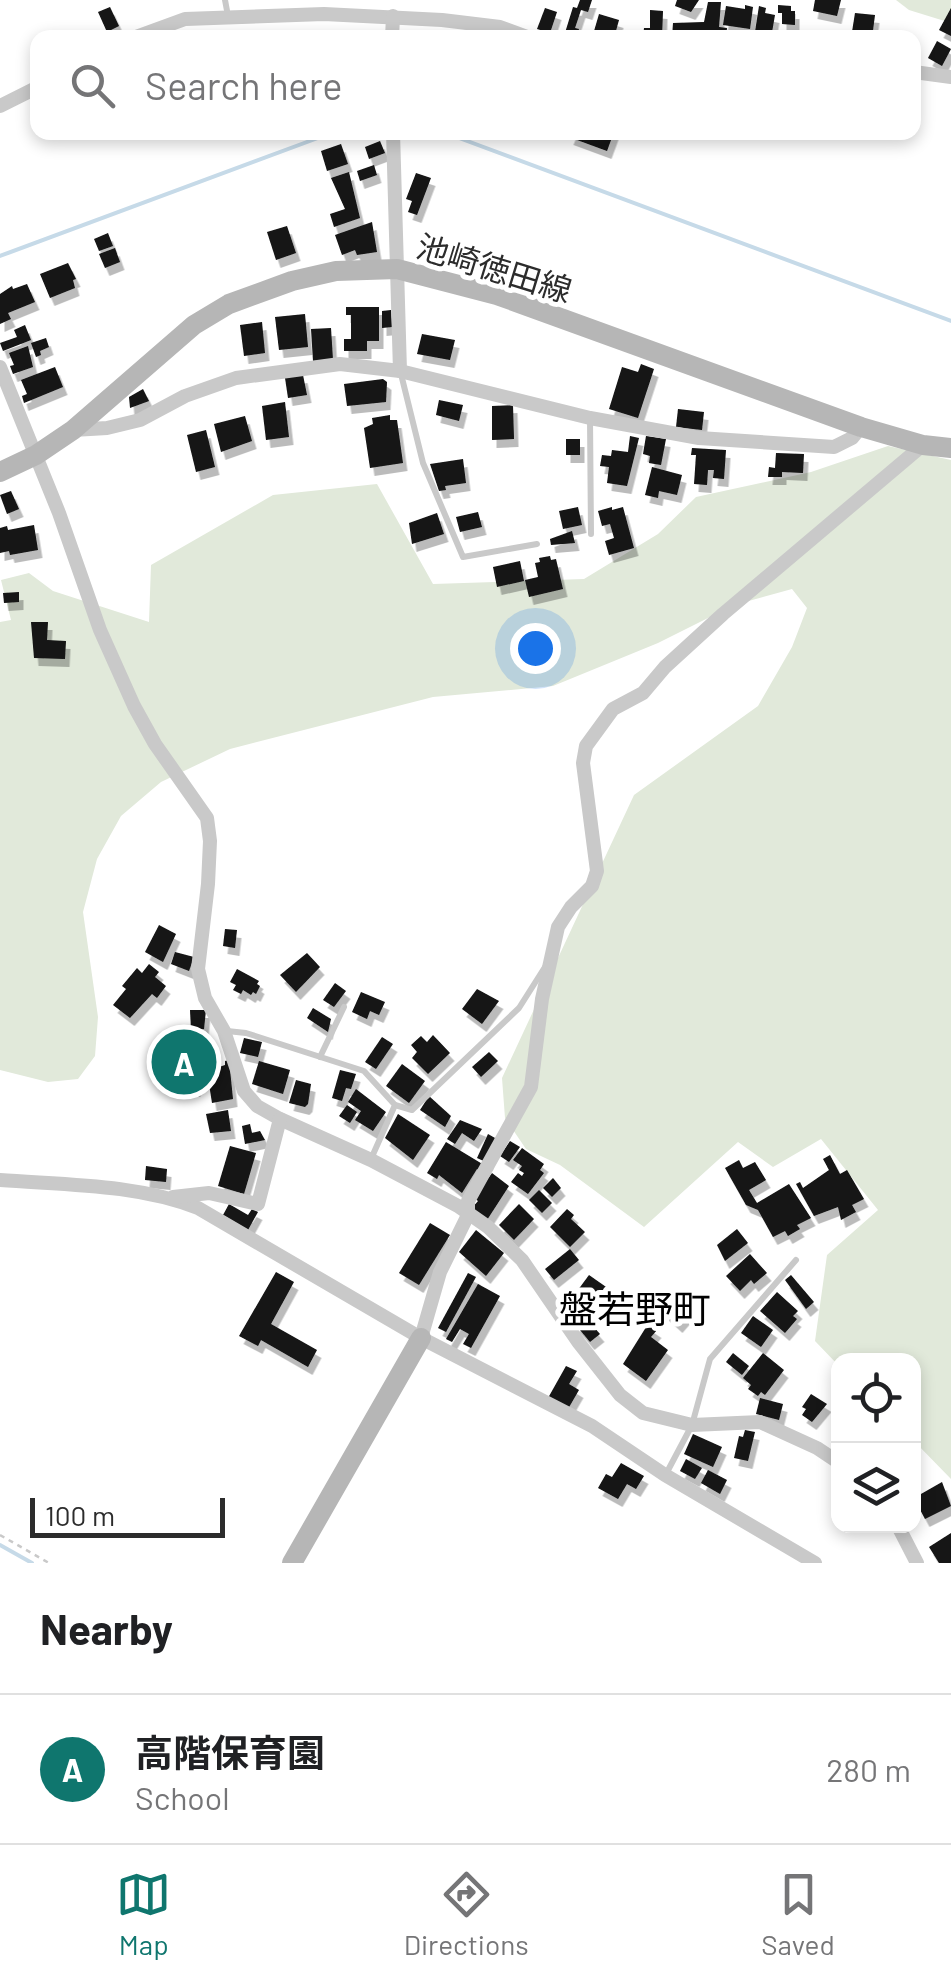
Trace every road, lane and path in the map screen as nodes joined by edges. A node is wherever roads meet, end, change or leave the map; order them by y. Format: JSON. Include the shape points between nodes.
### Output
{"nodes":[{"id":1,"x":226,"y":0,"type":"edge"},
{"id":2,"x":393,"y":16,"type":"junction"},
{"id":3,"x":228,"y":17,"type":"junction"},
{"id":4,"x":156,"y":30,"type":"edge"},
{"id":5,"x":392,"y":30,"type":"edge"},
{"id":6,"x":506,"y":30,"type":"edge"},
{"id":7,"x":921,"y":73,"type":"edge"},
{"id":8,"x":951,"y":77,"type":"edge"},
{"id":9,"x":30,"y":90,"type":"edge"},
{"id":10,"x":0,"y":106,"type":"edge"},
{"id":11,"x":393,"y":140,"type":"edge"},
{"id":12,"x":397,"y":269,"type":"junction"},
{"id":13,"x":0,"y":367,"type":"edge"},
{"id":14,"x":400,"y":371,"type":"junction"},
{"id":15,"x":590,"y":418,"type":"junction"},
{"id":16,"x":861,"y":427,"type":"junction"},
{"id":17,"x":73,"y":430,"type":"junction"},
{"id":18,"x":923,"y":445,"type":"junction"},
{"id":19,"x":951,"y":448,"type":"edge"},
{"id":20,"x":36,"y":455,"type":"junction"},
{"id":21,"x":0,"y":472,"type":"edge"},
{"id":22,"x":591,"y":534,"type":"dead end"},
{"id":23,"x":537,"y":544,"type":"dead end"},
{"id":24,"x":550,"y":960,"type":"junction"},
{"id":25,"x":344,"y":1006,"type":"dead end"},
{"id":26,"x":224,"y":1030,"type":"junction"},
{"id":27,"x":320,"y":1057,"type":"junction"},
{"id":28,"x":395,"y":1105,"type":"junction"},
{"id":29,"x":280,"y":1119,"type":"junction"},
{"id":30,"x":370,"y":1160,"type":"junction"},
{"id":31,"x":0,"y":1180,"type":"edge"},
{"id":32,"x":170,"y":1197,"type":"junction"},
{"id":33,"x":468,"y":1216,"type":"junction"},
{"id":34,"x":796,"y":1260,"type":"dead end"},
{"id":35,"x":421,"y":1338,"type":"junction"},
{"id":36,"x":692,"y":1425,"type":"junction"},
{"id":37,"x":831,"y":1457,"type":"edge"},
{"id":38,"x":666,"y":1475,"type":"junction"},
{"id":39,"x":902,"y":1533,"type":"edge"},
{"id":40,"x":0,"y":1535,"type":"edge"},
{"id":41,"x":49,"y":1563,"type":"edge"},
{"id":42,"x":292,"y":1563,"type":"edge"},
{"id":43,"x":815,"y":1563,"type":"edge"},
{"id":44,"x":917,"y":1563,"type":"edge"}],
"edges":[{"from":1,"to":3,"type":"lane"},
{"from":2,"to":3,"type":"street"},
{"from":2,"to":5,"type":"street"},
{"from":2,"to":6,"type":"street"},
{"from":3,"to":4,"type":"street"},
{"from":7,"to":8,"type":"street"},
{"from":9,"to":10,"type":"street"},
{"from":11,"to":12,"type":"street"},
{"from":12,"to":14,"type":"street"},
{"from":12,"to":16,"type":"main road","name":"池崎徳田線","via":[[497,295]]},
{"from":12,"to":17,"type":"main road","name":"池崎徳田線","via":[[292,280],[229,304],[194,325]]},
{"from":13,"to":20,"type":"street"},
{"from":14,"to":15,"type":"street"},
{"from":14,"to":17,"type":"street","via":[[340,364],[236,378],[140,420]]},
{"from":14,"to":23,"type":"lane","via":[[423,463],[464,557]]},
{"from":15,"to":16,"type":"street","via":[[698,438],[834,447]]},
{"from":15,"to":22,"type":"lane"},
{"from":16,"to":18,"type":"main road","name":"池崎徳田線"},
{"from":17,"to":20,"type":"main road","name":"池崎徳田線"},
{"from":18,"to":19,"type":"main road","name":"池崎徳田線"},
{"from":18,"to":24,"type":"street","via":[[723,614],[642,693],[613,709],[586,746],[597,872],[558,926]]},
{"from":20,"to":21,"type":"main road","name":"池崎徳田線"},
{"from":20,"to":26,"type":"street","via":[[134,706],[206,818],[208,884],[198,969]]},
{"from":24,"to":28,"type":"lane","via":[[519,1008],[412,1110]]},
{"from":24,"to":33,"type":"street","via":[[531,1087],[468,1201]]},
{"from":25,"to":27,"type":"lane"},
{"from":26,"to":27,"type":"lane"},
{"from":26,"to":29,"type":"street","via":[[244,1091]]},
{"from":27,"to":28,"type":"lane","via":[[364,1070]]},
{"from":28,"to":30,"type":"lane"},
{"from":29,"to":30,"type":"street"},
{"from":29,"to":32,"type":"street","via":[[258,1204],[209,1193]]},
{"from":30,"to":33,"type":"street"},
{"from":31,"to":32,"type":"street"},
{"from":32,"to":35,"type":"street"},
{"from":33,"to":35,"type":"street","via":[[440,1272]]},
{"from":33,"to":36,"type":"street","via":[[522,1260],[620,1396],[643,1413]]},
{"from":34,"to":36,"type":"lane","via":[[710,1359]]},
{"from":35,"to":38,"type":"street","via":[[592,1426]]},
{"from":35,"to":42,"type":"main road"},
{"from":36,"to":37,"type":"street","via":[[760,1422]]},
{"from":36,"to":38,"type":"lane"},
{"from":38,"to":43,"type":"street"},
{"from":39,"to":44,"type":"street"},
{"from":40,"to":41,"type":"path"}]}
